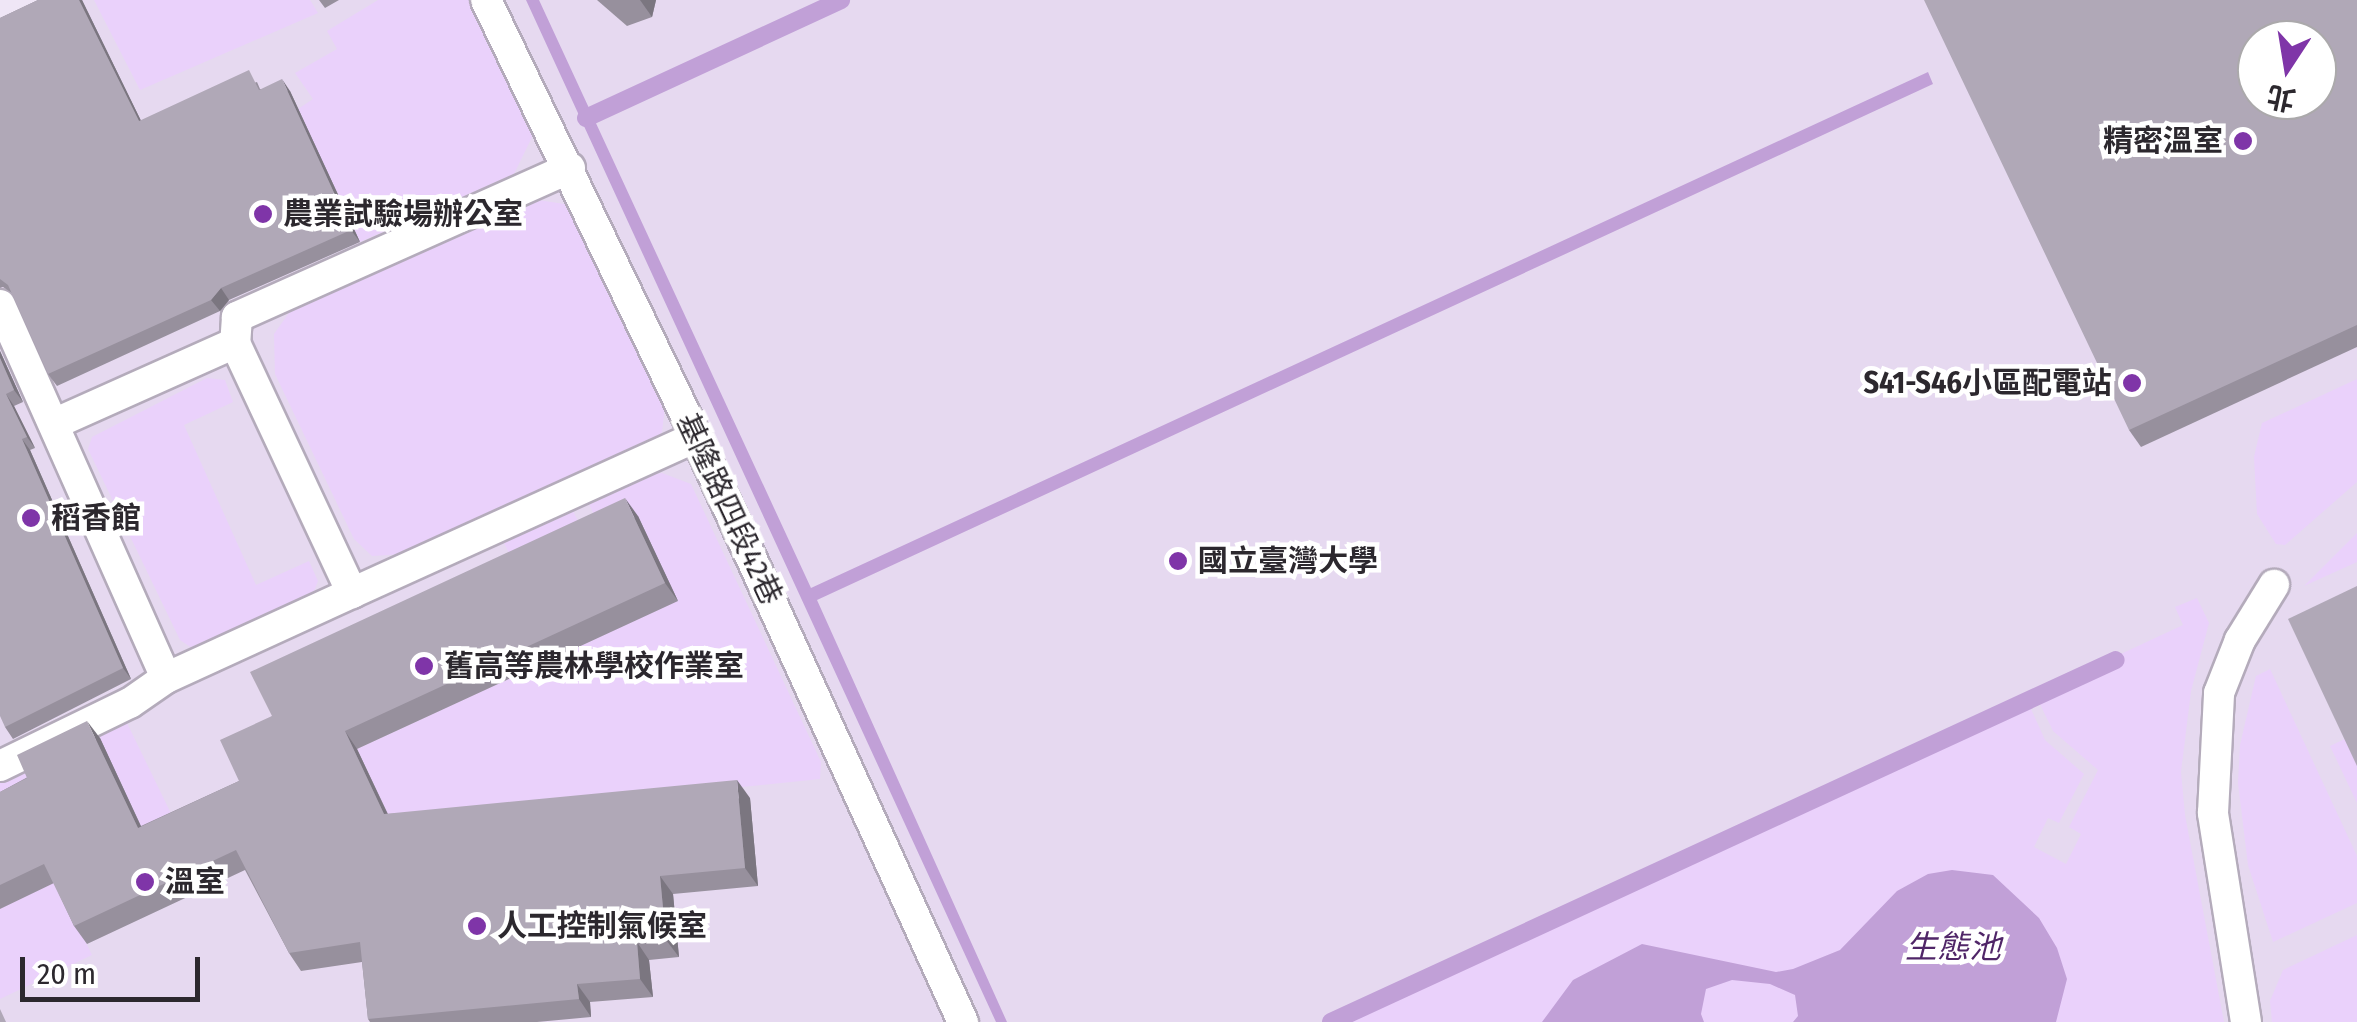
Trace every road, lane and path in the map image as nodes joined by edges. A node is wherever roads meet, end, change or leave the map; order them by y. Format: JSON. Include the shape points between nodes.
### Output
{"nodes":[{"id":1,"x":486,"y":0,"type":"edge"},
{"id":2,"x":570,"y":168,"type":"junction"},
{"id":3,"x":0,"y":305,"type":"edge"},
{"id":4,"x":235,"y":343,"type":"junction"},
{"id":5,"x":56,"y":424,"type":"junction"},
{"id":6,"x":696,"y":437,"type":"junction"},
{"id":7,"x":2274,"y":585,"type":"dead end"},
{"id":8,"x":352,"y":593,"type":"junction"},
{"id":9,"x":166,"y":678,"type":"junction"},
{"id":10,"x":0,"y":766,"type":"edge"},
{"id":11,"x":964,"y":1022,"type":"edge"},
{"id":12,"x":2246,"y":1022,"type":"edge"}],
"edges":[{"from":1,"to":2,"type":"lane","name":"基隆路四段42巷"},
{"from":2,"to":4,"type":"lane","via":[[238,317]]},
{"from":2,"to":6,"type":"lane","name":"基隆路四段42巷"},
{"from":3,"to":5,"type":"lane"},
{"from":4,"to":5,"type":"lane"},
{"from":4,"to":8,"type":"lane"},
{"from":5,"to":9,"type":"lane","via":[[51,426]]},
{"from":6,"to":8,"type":"lane"},
{"from":6,"to":11,"type":"lane","name":"基隆路四段42巷"},
{"from":7,"to":12,"type":"lane","via":[[2240,640],[2219,692],[2213,813]]},
{"from":8,"to":9,"type":"lane"},
{"from":9,"to":10,"type":"lane","via":[[130,703]]}]}
